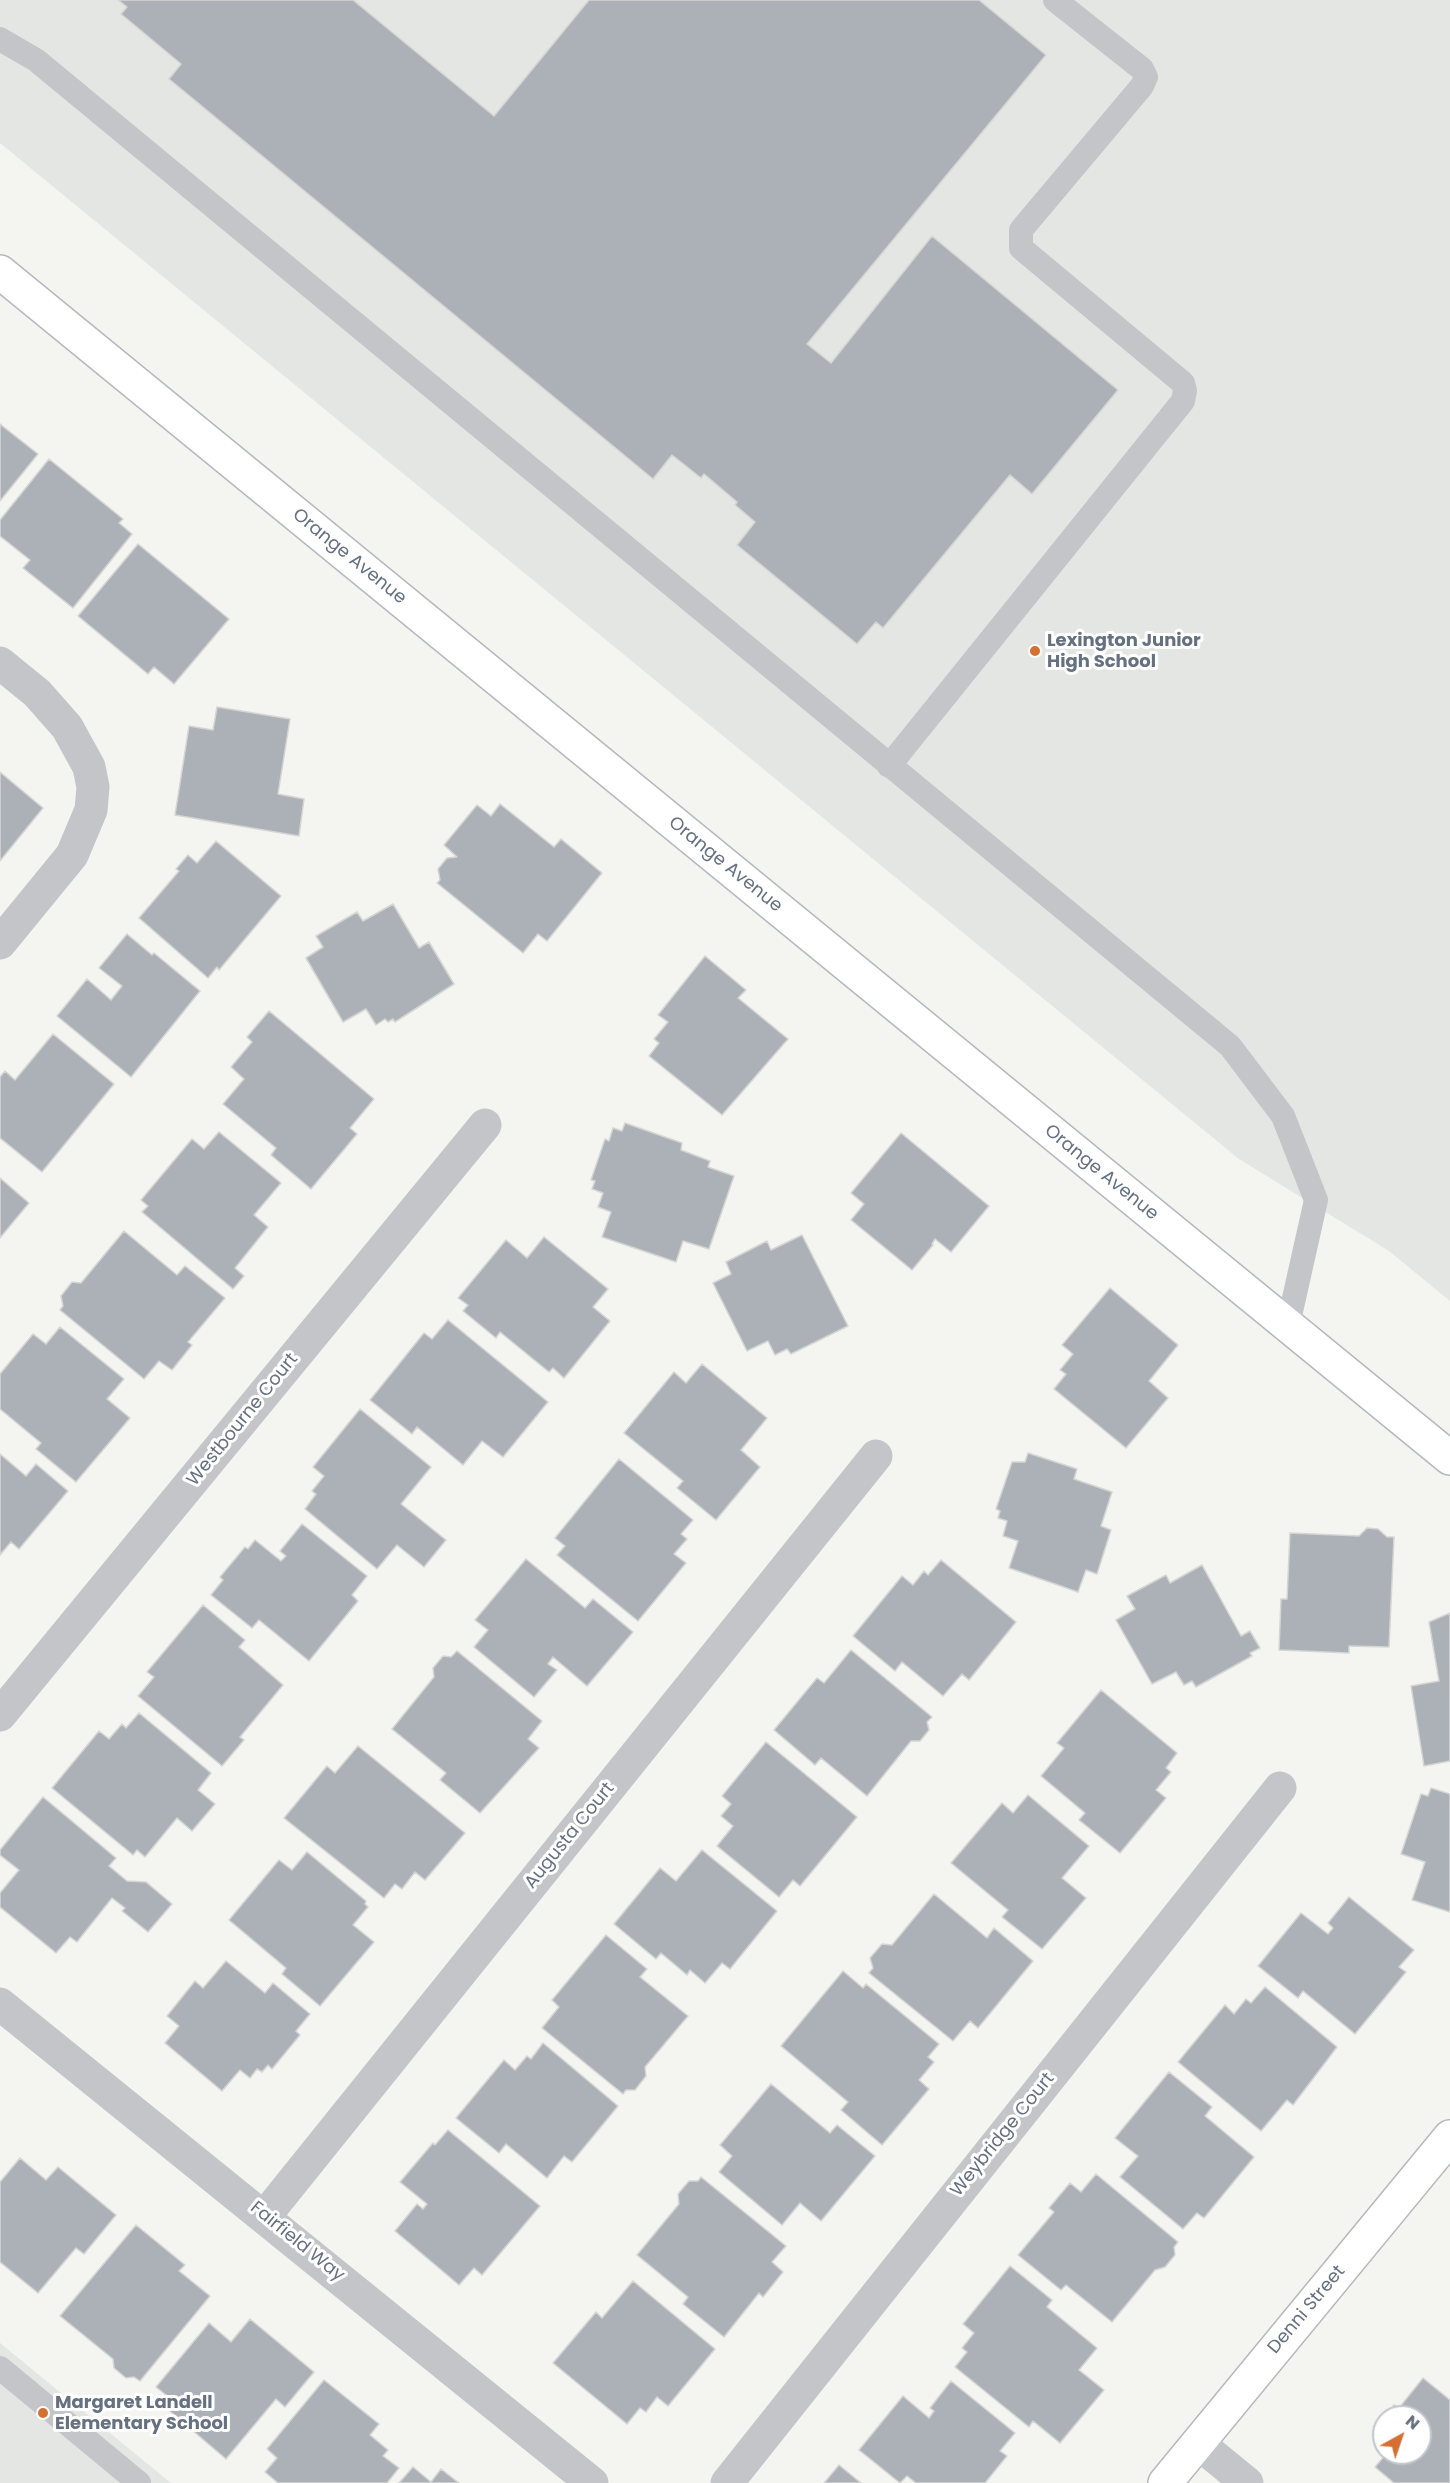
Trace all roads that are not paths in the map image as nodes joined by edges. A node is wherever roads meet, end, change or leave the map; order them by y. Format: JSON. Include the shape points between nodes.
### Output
{"nodes":[{"id":1,"x":1054,"y":0,"type":"edge"},
{"id":2,"x":0,"y":39,"type":"edge"},
{"id":3,"x":0,"y":272,"type":"edge"},
{"id":4,"x":0,"y":663,"type":"edge"},
{"id":5,"x":890,"y":766,"type":"junction"},
{"id":6,"x":0,"y":943,"type":"edge"},
{"id":7,"x":485,"y":1125,"type":"dead end"},
{"id":8,"x":1288,"y":1325,"type":"junction"},
{"id":9,"x":876,"y":1456,"type":"dead end"},
{"id":10,"x":1450,"y":1458,"type":"edge"},
{"id":11,"x":0,"y":1715,"type":"edge"},
{"id":12,"x":1280,"y":1788,"type":"dead end"},
{"id":13,"x":0,"y":2004,"type":"edge"},
{"id":14,"x":1450,"y":2137,"type":"edge"},
{"id":15,"x":265,"y":2216,"type":"junction"},
{"id":16,"x":0,"y":2368,"type":"edge"},
{"id":17,"x":1198,"y":2443,"type":"junction"},
{"id":18,"x":139,"y":2483,"type":"edge"},
{"id":19,"x":592,"y":2483,"type":"edge"},
{"id":20,"x":726,"y":2483,"type":"edge"},
{"id":21,"x":1165,"y":2483,"type":"edge"},
{"id":22,"x":1247,"y":2483,"type":"edge"}],
"edges":[{"from":1,"to":5,"type":"lane","via":[[1146,76],[1142,86],[1021,230],[1021,248],[1183,383],[1183,401]]},
{"from":2,"to":5,"type":"lane","via":[[36,60]]},
{"from":3,"to":8,"type":"main road","name":"Orange Avenue"},
{"from":4,"to":6,"type":"street","via":[[53,710],[80,747],[93,787],[91,810],[72,855]]},
{"from":5,"to":8,"type":"lane","via":[[1230,1046],[1283,1116],[1316,1200]]},
{"from":7,"to":11,"type":"street","name":"Westbourne Court"},
{"from":8,"to":10,"type":"main road","name":"Orange Avenue"},
{"from":9,"to":15,"type":"street","name":"Augusta Court"},
{"from":12,"to":20,"type":"street","name":"Weybridge Court"},
{"from":13,"to":15,"type":"street","name":"Fairfield Way"},
{"from":14,"to":17,"type":"main road","name":"Denni Street"},
{"from":15,"to":19,"type":"street","name":"Fairfield Way"},
{"from":16,"to":18,"type":"lane"},
{"from":17,"to":21,"type":"main road","name":"Denni Street"},
{"from":17,"to":22,"type":"street"}]}
